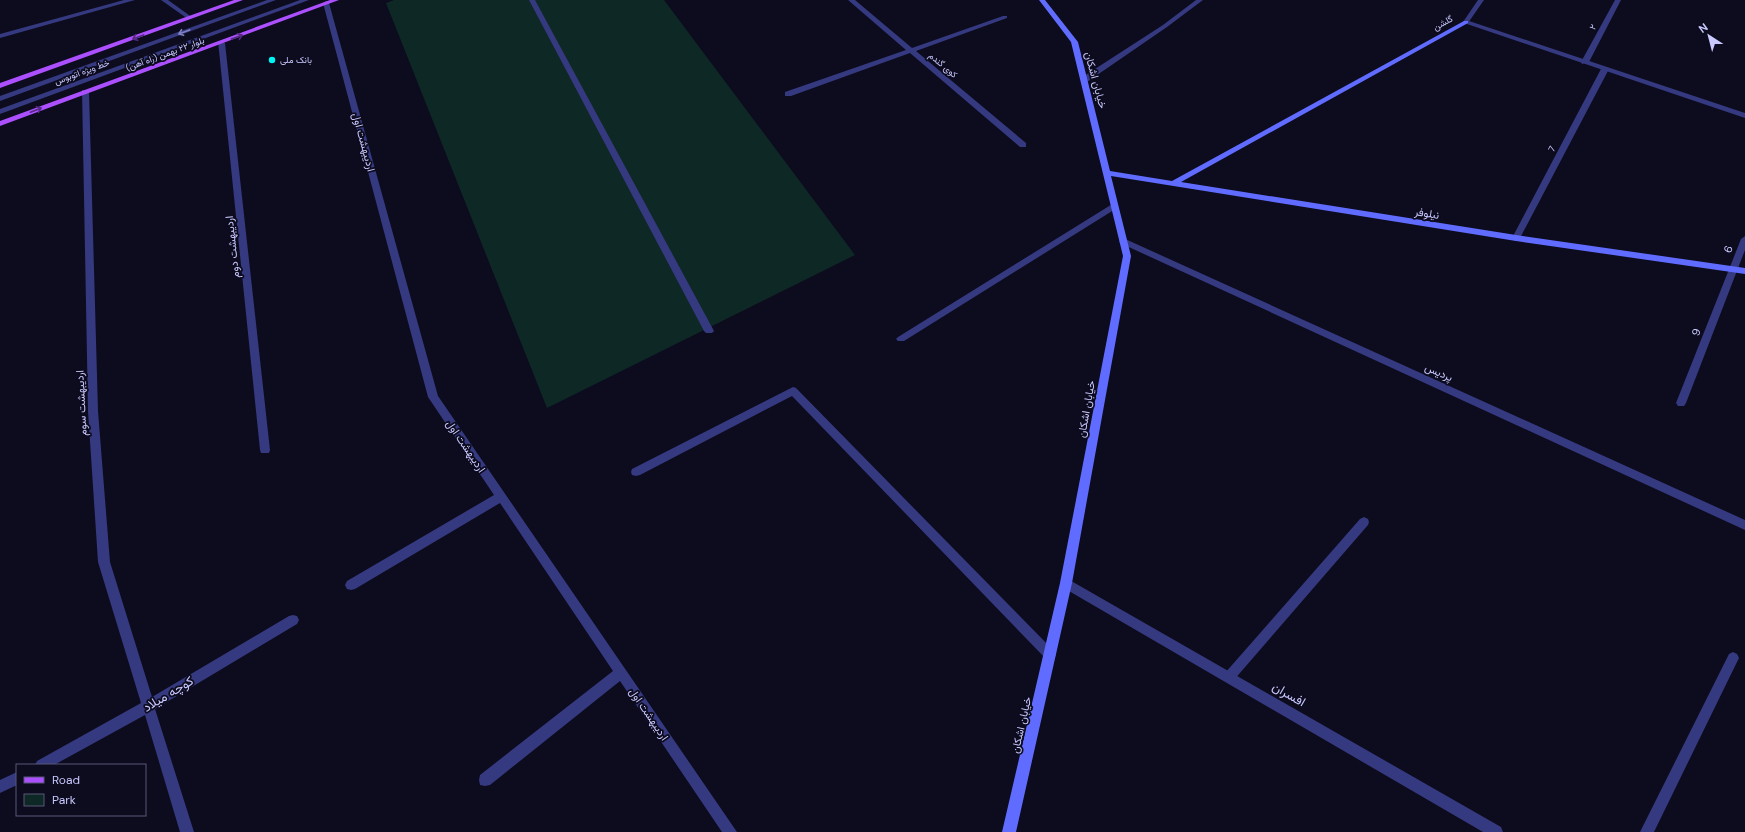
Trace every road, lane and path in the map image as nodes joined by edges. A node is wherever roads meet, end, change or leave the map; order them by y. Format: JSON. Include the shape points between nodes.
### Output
{"nodes":[{"id":1,"x":132,"y":0,"type":"edge"},
{"id":2,"x":164,"y":0,"type":"edge"},
{"id":3,"x":240,"y":0,"type":"edge"},
{"id":4,"x":273,"y":0,"type":"edge"},
{"id":5,"x":306,"y":0,"type":"edge"},
{"id":6,"x":336,"y":0,"type":"edge"},
{"id":7,"x":532,"y":0,"type":"edge"},
{"id":8,"x":851,"y":0,"type":"edge"},
{"id":9,"x":1042,"y":0,"type":"edge"},
{"id":10,"x":1200,"y":0,"type":"edge"},
{"id":11,"x":1481,"y":0,"type":"edge"},
{"id":12,"x":1618,"y":0,"type":"edge"},
{"id":13,"x":326,"y":3,"type":"junction"},
{"id":14,"x":1005,"y":17,"type":"dead end"},
{"id":15,"x":190,"y":18,"type":"junction"},
{"id":16,"x":1466,"y":22,"type":"junction"},
{"id":17,"x":0,"y":36,"type":"edge"},
{"id":18,"x":221,"y":43,"type":"junction"},
{"id":19,"x":910,"y":50,"type":"junction"},
{"id":20,"x":1585,"y":62,"type":"junction"},
{"id":21,"x":1605,"y":69,"type":"junction"},
{"id":22,"x":1084,"y":80,"type":"junction"},
{"id":23,"x":0,"y":86,"type":"edge"},
{"id":24,"x":85,"y":92,"type":"junction"},
{"id":25,"x":788,"y":94,"type":"dead end"},
{"id":26,"x":0,"y":99,"type":"edge"},
{"id":27,"x":0,"y":112,"type":"edge"},
{"id":28,"x":1745,"y":116,"type":"edge"},
{"id":29,"x":0,"y":124,"type":"edge"},
{"id":30,"x":1023,"y":145,"type":"dead end"},
{"id":31,"x":1106,"y":173,"type":"junction"},
{"id":32,"x":1172,"y":184,"type":"junction"},
{"id":33,"x":1114,"y":206,"type":"junction"},
{"id":34,"x":1516,"y":238,"type":"junction"},
{"id":35,"x":1745,"y":238,"type":"edge"},
{"id":36,"x":1123,"y":241,"type":"junction"},
{"id":37,"x":1733,"y":269,"type":"junction"},
{"id":38,"x":1745,"y":271,"type":"edge"},
{"id":39,"x":709,"y":331,"type":"dead end"},
{"id":40,"x":900,"y":339,"type":"dead end"},
{"id":41,"x":1681,"y":403,"type":"dead end"},
{"id":42,"x":265,"y":450,"type":"dead end"},
{"id":43,"x":636,"y":472,"type":"dead end"},
{"id":44,"x":501,"y":497,"type":"junction"},
{"id":45,"x":1364,"y":522,"type":"dead end"},
{"id":46,"x":1745,"y":525,"type":"edge"},
{"id":47,"x":1066,"y":583,"type":"junction"},
{"id":48,"x":351,"y":585,"type":"dead end"},
{"id":49,"x":293,"y":620,"type":"dead end"},
{"id":50,"x":1050,"y":655,"type":"junction"},
{"id":51,"x":1733,"y":658,"type":"dead end"},
{"id":52,"x":621,"y":673,"type":"junction"},
{"id":53,"x":1229,"y":677,"type":"junction"},
{"id":54,"x":147,"y":707,"type":"junction"},
{"id":55,"x":42,"y":764,"type":"edge"},
{"id":56,"x":16,"y":779,"type":"edge"},
{"id":57,"x":485,"y":780,"type":"dead end"},
{"id":58,"x":0,"y":787,"type":"edge"},
{"id":59,"x":187,"y":832,"type":"edge"},
{"id":60,"x":730,"y":832,"type":"edge"},
{"id":61,"x":1009,"y":832,"type":"edge"},
{"id":62,"x":1496,"y":832,"type":"edge"},
{"id":63,"x":1647,"y":832,"type":"edge"}],
"edges":[{"from":1,"to":17,"type":"street"},
{"from":2,"to":15,"type":"street"},
{"from":3,"to":15,"type":"main road"},
{"from":4,"to":26,"type":"street","name":"خط ویژه اتوبوس","one_way":true},
{"from":5,"to":27,"type":"street","name":"خط ویژه اتوبوس"},
{"from":6,"to":13,"type":"main road","name":"بلوار ۲۲ بهمن (راه آهن)"},
{"from":7,"to":39,"type":"street"},
{"from":8,"to":19,"type":"street","name":"کوی گندم"},
{"from":9,"to":22,"type":"street","name":"خیابان اشکان","via":[[1074,42]]},
{"from":10,"to":22,"type":"street","via":[[1166,26]]},
{"from":11,"to":16,"type":"street"},
{"from":12,"to":20,"type":"street","name":"۲"},
{"from":18,"to":13,"type":"main road","name":"بلوار ۲۲ بهمن (راه آهن)","one_way":true},
{"from":13,"to":44,"type":"street","name":"اردیبهشت اول","via":[[432,397]]},
{"from":14,"to":19,"type":"street"},
{"from":15,"to":23,"type":"main road","one_way":true},
{"from":16,"to":20,"type":"street","name":"گلشن"},
{"from":16,"to":32,"type":"street","name":"گلشن"},
{"from":18,"to":24,"type":"main road","name":"بلوار ۲۲ بهمن (راه آهن)"},
{"from":18,"to":42,"type":"street","name":"اردیبهشت دوم"},
{"from":19,"to":25,"type":"street"},
{"from":19,"to":30,"type":"street","name":"کوی گندم"},
{"from":20,"to":21,"type":"street","name":"گلشن"},
{"from":21,"to":28,"type":"street","name":"گلشن"},
{"from":21,"to":34,"type":"street","name":"7"},
{"from":22,"to":31,"type":"street","name":"خیابان اشکان"},
{"from":29,"to":24,"type":"main road","name":"بلوار ۲۲ بهمن (راه آهن)","one_way":true},
{"from":24,"to":54,"type":"street","name":"اردیبهشت سوم","via":[[92,411],[104,562]]},
{"from":31,"to":32,"type":"street","name":"نیلوفر"},
{"from":31,"to":33,"type":"street","name":"خیابان اشکان"},
{"from":32,"to":34,"type":"street","name":"نیلوفر"},
{"from":33,"to":36,"type":"street","name":"خیابان اشکان"},
{"from":33,"to":40,"type":"street"},
{"from":34,"to":37,"type":"street","name":"نیلوفر"},
{"from":35,"to":37,"type":"street","name":"6"},
{"from":36,"to":46,"type":"street","name":"پردیس"},
{"from":36,"to":47,"type":"street","name":"خیابان اشکان","via":[[1127,256]]},
{"from":37,"to":38,"type":"street","name":"نیلوفر"},
{"from":37,"to":41,"type":"street","name":"9"},
{"from":43,"to":50,"type":"street","via":[[793,391]]},
{"from":44,"to":48,"type":"street"},
{"from":44,"to":52,"type":"street","name":"اردیبهشت اول"},
{"from":45,"to":53,"type":"street"},
{"from":47,"to":50,"type":"street","name":"خیابان اشکان"},
{"from":47,"to":53,"type":"street","name":"افسران"},
{"from":49,"to":54,"type":"street","name":"کوچه میلاد"},
{"from":50,"to":61,"type":"street","name":"خیابان اشکان"},
{"from":51,"to":63,"type":"street"},
{"from":52,"to":57,"type":"street"},
{"from":52,"to":60,"type":"street","name":"اردیبهشت اول"},
{"from":53,"to":62,"type":"street","name":"افسران"},
{"from":54,"to":55,"type":"street","name":"کوچه میلاد"},
{"from":54,"to":59,"type":"street","name":"اردیبهشت سوم"},
{"from":56,"to":58,"type":"street"}]}
